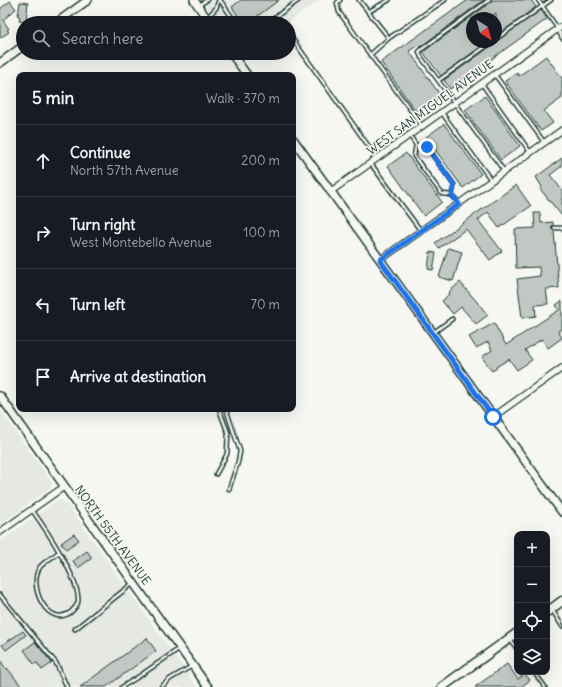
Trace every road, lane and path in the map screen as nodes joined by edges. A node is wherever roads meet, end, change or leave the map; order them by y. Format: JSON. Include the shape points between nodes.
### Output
{"nodes":[{"id":1,"x":88,"y":0,"type":"edge"},
{"id":2,"x":207,"y":0,"type":"edge"},
{"id":3,"x":219,"y":0,"type":"edge"},
{"id":4,"x":299,"y":0,"type":"edge"},
{"id":5,"x":340,"y":0,"type":"edge"},
{"id":6,"x":359,"y":0,"type":"edge"},
{"id":7,"x":389,"y":0,"type":"edge"},
{"id":8,"x":445,"y":0,"type":"edge"},
{"id":9,"x":489,"y":0,"type":"edge"},
{"id":10,"x":538,"y":0,"type":"edge"},
{"id":11,"x":551,"y":0,"type":"edge"},
{"id":12,"x":196,"y":3,"type":"edge"},
{"id":13,"x":542,"y":6,"type":"junction"},
{"id":14,"x":368,"y":12,"type":"junction"},
{"id":15,"x":66,"y":16,"type":"edge"},
{"id":16,"x":205,"y":16,"type":"edge"},
{"id":17,"x":211,"y":16,"type":"edge"},
{"id":18,"x":231,"y":16,"type":"edge"},
{"id":19,"x":277,"y":16,"type":"edge"},
{"id":20,"x":560,"y":27,"type":"edge"},
{"id":21,"x":502,"y":35,"type":"edge"},
{"id":22,"x":389,"y":38,"type":"junction"},
{"id":23,"x":562,"y":38,"type":"edge"},
{"id":24,"x":296,"y":44,"type":"edge"},
{"id":25,"x":484,"y":48,"type":"edge"},
{"id":26,"x":16,"y":50,"type":"edge"},
{"id":27,"x":370,"y":55,"type":"junction"},
{"id":28,"x":1,"y":60,"type":"edge"},
{"id":29,"x":236,"y":60,"type":"edge"},
{"id":30,"x":245,"y":72,"type":"edge"},
{"id":31,"x":495,"y":74,"type":"junction"},
{"id":32,"x":439,"y":80,"type":"junction"},
{"id":33,"x":482,"y":84,"type":"junction"},
{"id":34,"x":455,"y":102,"type":"junction"},
{"id":35,"x":442,"y":112,"type":"junction"},
{"id":36,"x":422,"y":126,"type":"junction"},
{"id":37,"x":562,"y":130,"type":"edge"},
{"id":38,"x":409,"y":136,"type":"junction"},
{"id":39,"x":544,"y":142,"type":"junction"},
{"id":40,"x":296,"y":144,"type":"edge"},
{"id":41,"x":416,"y":145,"type":"junction"},
{"id":42,"x":530,"y":152,"type":"junction"},
{"id":43,"x":377,"y":159,"type":"junction"},
{"id":44,"x":371,"y":163,"type":"junction"},
{"id":45,"x":504,"y":171,"type":"junction"},
{"id":46,"x":491,"y":180,"type":"junction"},
{"id":47,"x":330,"y":192,"type":"junction"},
{"id":48,"x":452,"y":195,"type":"junction"},
{"id":49,"x":459,"y":204,"type":"junction"},
{"id":50,"x":554,"y":228,"type":"dead end"},
{"id":51,"x":562,"y":228,"type":"edge"},
{"id":52,"x":421,"y":231,"type":"junction"},
{"id":53,"x":380,"y":260,"type":"junction"},
{"id":54,"x":452,"y":319,"type":"dead end"},
{"id":55,"x":433,"y":333,"type":"junction"},
{"id":56,"x":562,"y":368,"type":"edge"},
{"id":57,"x":0,"y":396,"type":"edge"},
{"id":58,"x":220,"y":412,"type":"edge"},
{"id":59,"x":227,"y":412,"type":"edge"},
{"id":60,"x":493,"y":417,"type":"junction"},
{"id":61,"x":216,"y":474,"type":"dead end"},
{"id":62,"x":65,"y":486,"type":"junction"},
{"id":63,"x":229,"y":489,"type":"dead end"},
{"id":64,"x":32,"y":510,"type":"junction"},
{"id":65,"x":562,"y":512,"type":"edge"},
{"id":66,"x":0,"y":532,"type":"edge"},
{"id":67,"x":59,"y":552,"type":"junction"},
{"id":68,"x":134,"y":583,"type":"junction"},
{"id":69,"x":0,"y":595,"type":"edge"},
{"id":70,"x":562,"y":601,"type":"edge"},
{"id":71,"x":550,"y":609,"type":"edge"},
{"id":72,"x":550,"y":611,"type":"edge"},
{"id":73,"x":562,"y":626,"type":"edge"},
{"id":74,"x":75,"y":629,"type":"dead end"},
{"id":75,"x":514,"y":635,"type":"edge"},
{"id":76,"x":509,"y":639,"type":"junction"},
{"id":77,"x":514,"y":645,"type":"edge"},
{"id":78,"x":180,"y":647,"type":"junction"},
{"id":79,"x":193,"y":665,"type":"junction"},
{"id":80,"x":536,"y":675,"type":"edge"},
{"id":81,"x":445,"y":686,"type":"edge"},
{"id":82,"x":67,"y":687,"type":"edge"},
{"id":83,"x":122,"y":687,"type":"edge"},
{"id":84,"x":161,"y":687,"type":"edge"},
{"id":85,"x":208,"y":687,"type":"edge"},
{"id":86,"x":544,"y":687,"type":"edge"}],
"edges":[{"from":1,"to":15,"type":"street"},
{"from":2,"to":12,"type":"lane"},
{"from":3,"to":17,"type":"lane"},
{"from":3,"to":18,"type":"lane"},
{"from":4,"to":19,"type":"lane"},
{"from":5,"to":27,"type":"lane","via":[[337,3],[339,12]]},
{"from":6,"to":14,"type":"lane"},
{"from":7,"to":14,"type":"lane"},
{"from":8,"to":22,"type":"lane"},
{"from":9,"to":32,"type":"lane","via":[[419,52]]},
{"from":10,"to":13,"type":"lane"},
{"from":11,"to":13,"type":"lane"},
{"from":12,"to":16,"type":"street"},
{"from":13,"to":20,"type":"lane"},
{"from":13,"to":21,"type":"lane"},
{"from":14,"to":22,"type":"lane"},
{"from":20,"to":23,"type":"lane"},
{"from":20,"to":31,"type":"street","name":"WEST SAN MIGUEL AVENUE"},
{"from":22,"to":27,"type":"lane"},
{"from":24,"to":43,"type":"lane"},
{"from":25,"to":32,"type":"lane"},
{"from":26,"to":28,"type":"street"},
{"from":27,"to":36,"type":"lane"},
{"from":29,"to":30,"type":"street"},
{"from":31,"to":33,"type":"street","name":"WEST SAN MIGUEL AVENUE"},
{"from":31,"to":39,"type":"lane"},
{"from":32,"to":34,"type":"lane"},
{"from":33,"to":34,"type":"street","name":"WEST SAN MIGUEL AVENUE"},
{"from":33,"to":42,"type":"lane"},
{"from":34,"to":35,"type":"street","name":"WEST SAN MIGUEL AVENUE"},
{"from":34,"to":45,"type":"lane"},
{"from":35,"to":36,"type":"street","name":"WEST SAN MIGUEL AVENUE"},
{"from":35,"to":46,"type":"lane"},
{"from":36,"to":38,"type":"street","name":"WEST SAN MIGUEL AVENUE"},
{"from":37,"to":39,"type":"street"},
{"from":38,"to":41,"type":"lane"},
{"from":38,"to":43,"type":"street","name":"WEST SAN MIGUEL AVENUE"},
{"from":39,"to":42,"type":"street"},
{"from":40,"to":47,"type":"street"},
{"from":41,"to":48,"type":"lane","via":[[427,147],[454,185]]},
{"from":41,"to":48,"type":"lane","via":[[414,156],[442,194]]},
{"from":42,"to":45,"type":"street"},
{"from":43,"to":44,"type":"street","name":"WEST SAN MIGUEL AVENUE"},
{"from":44,"to":47,"type":"street","name":"WEST SAN MIGUEL AVENUE"},
{"from":44,"to":52,"type":"lane"},
{"from":45,"to":46,"type":"street"},
{"from":46,"to":49,"type":"street"},
{"from":47,"to":53,"type":"street"},
{"from":48,"to":49,"type":"lane"},
{"from":49,"to":52,"type":"street"},
{"from":50,"to":51,"type":"lane"},
{"from":52,"to":53,"type":"street"},
{"from":53,"to":55,"type":"street"},
{"from":54,"to":55,"type":"lane"},
{"from":55,"to":60,"type":"street"},
{"from":56,"to":60,"type":"street"},
{"from":57,"to":62,"type":"street","name":"NORTH 55TH AVENUE"},
{"from":58,"to":61,"type":"lane","via":[[228,433],[227,454]]},
{"from":59,"to":63,"type":"lane","via":[[240,451]]},
{"from":60,"to":65,"type":"street"},
{"from":62,"to":64,"type":"street"},
{"from":62,"to":68,"type":"street","name":"NORTH 55TH AVENUE"},
{"from":64,"to":66,"type":"street"},
{"from":64,"to":67,"type":"lane"},
{"from":67,"to":67,"type":"lane","via":[[75,586],[78,602],[70,613],[55,616],[47,610],[38,595],[35,583],[40,567]]},
{"from":68,"to":74,"type":"lane"},
{"from":68,"to":78,"type":"street","name":"NORTH 55TH AVENUE"},
{"from":69,"to":82,"type":"lane","via":[[56,663]]},
{"from":70,"to":71,"type":"main road"},
{"from":72,"to":73,"type":"lane"},
{"from":75,"to":76,"type":"main road"},
{"from":76,"to":77,"type":"lane"},
{"from":76,"to":81,"type":"main road"},
{"from":78,"to":79,"type":"street","name":"NORTH 55TH AVENUE"},
{"from":78,"to":83,"type":"lane"},
{"from":79,"to":84,"type":"lane"},
{"from":79,"to":85,"type":"street","name":"NORTH 55TH AVENUE"},
{"from":80,"to":86,"type":"lane"}]}
